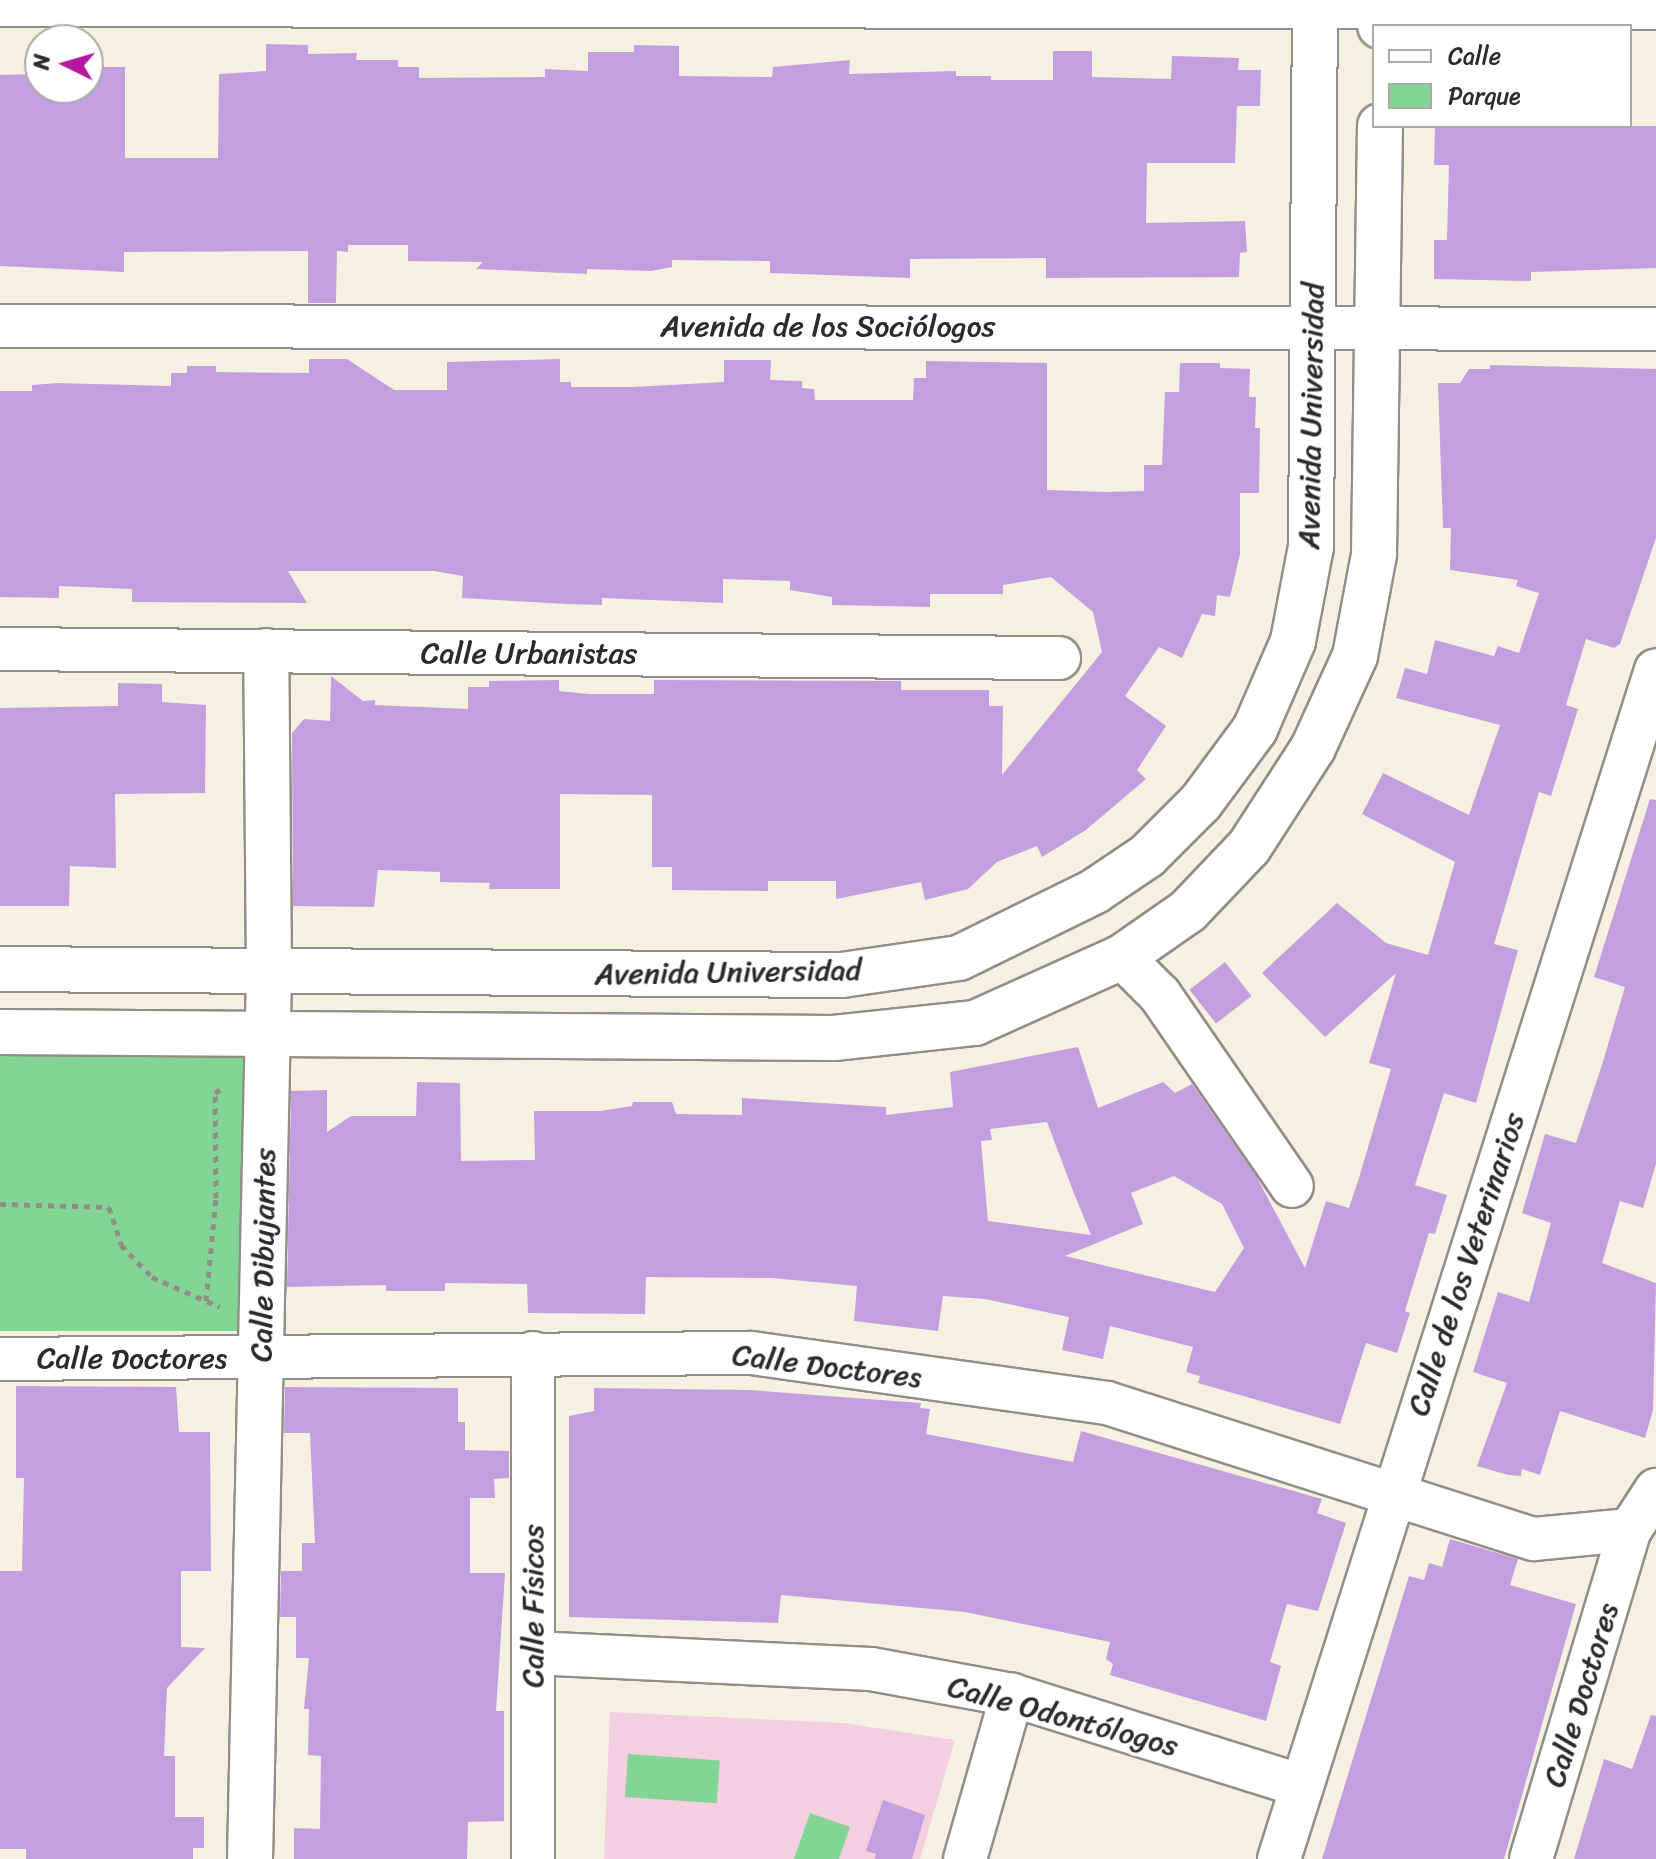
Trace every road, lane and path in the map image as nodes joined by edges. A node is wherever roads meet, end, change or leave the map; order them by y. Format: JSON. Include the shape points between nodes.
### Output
{"nodes":[{"id":1,"x":0,"y":5,"type":"edge"},
{"id":2,"x":1315,"y":5,"type":"edge"},
{"id":3,"x":1656,"y":8,"type":"edge"},
{"id":4,"x":1381,"y":12,"type":"edge"},
{"id":5,"x":1380,"y":128,"type":"edge"},
{"id":6,"x":1378,"y":325,"type":"junction"},
{"id":7,"x":0,"y":326,"type":"edge"},
{"id":8,"x":1313,"y":326,"type":"junction"},
{"id":9,"x":1656,"y":329,"type":"edge"},
{"id":10,"x":0,"y":649,"type":"edge"},
{"id":11,"x":266,"y":651,"type":"junction"},
{"id":12,"x":1059,"y":658,"type":"dead end"},
{"id":13,"x":1656,"y":670,"type":"edge"},
{"id":14,"x":1122,"y":957,"type":"junction"},
{"id":15,"x":0,"y":969,"type":"edge"},
{"id":16,"x":269,"y":971,"type":"junction"},
{"id":17,"x":0,"y":1032,"type":"edge"},
{"id":18,"x":267,"y":1034,"type":"junction"},
{"id":19,"x":215,"y":1093,"type":"dead end"},
{"id":20,"x":1292,"y":1186,"type":"dead end"},
{"id":21,"x":0,"y":1204,"type":"edge"},
{"id":22,"x":206,"y":1301,"type":"junction"},
{"id":23,"x":226,"y":1309,"type":"dead end"},
{"id":24,"x":533,"y":1353,"type":"junction"},
{"id":25,"x":262,"y":1358,"type":"junction"},
{"id":26,"x":0,"y":1359,"type":"edge"},
{"id":27,"x":1656,"y":1490,"type":"edge"},
{"id":28,"x":1393,"y":1491,"type":"junction"},
{"id":29,"x":1630,"y":1530,"type":"junction"},
{"id":30,"x":533,"y":1653,"type":"junction"},
{"id":31,"x":1012,"y":1695,"type":"junction"},
{"id":32,"x":1302,"y":1786,"type":"junction"},
{"id":33,"x":250,"y":1859,"type":"edge"},
{"id":34,"x":533,"y":1859,"type":"edge"},
{"id":35,"x":965,"y":1859,"type":"edge"},
{"id":36,"x":1279,"y":1859,"type":"edge"},
{"id":37,"x":1531,"y":1859,"type":"edge"}],
"edges":[{"from":1,"to":2,"type":"street"},
{"from":2,"to":4,"type":"street"},
{"from":2,"to":8,"type":"street","name":"Avenida Universidad"},
{"from":3,"to":4,"type":"street"},
{"from":5,"to":6,"type":"street","name":"Avenida Universidad"},
{"from":6,"to":8,"type":"street","name":"Avenida de los Sociólogos"},
{"from":6,"to":9,"type":"street","name":"Avenida de los Sociólogos"},
{"from":6,"to":14,"type":"street","name":"Avenida Universidad","via":[[1374,554],[1355,656],[1313,748],[1249,847],[1188,911]]},
{"from":7,"to":8,"type":"street","name":"Avenida de los Sociólogos"},
{"from":8,"to":16,"type":"street","name":"Avenida Universidad","via":[[1311,547],[1293,641],[1255,729],[1201,802],[1147,856],[1095,891],[959,958],[842,975]]},
{"from":10,"to":11,"type":"street","name":"Calle Urbanistas"},
{"from":11,"to":12,"type":"street","name":"Calle Urbanistas"},
{"from":11,"to":16,"type":"street","name":"Calle Dibujantes"},
{"from":13,"to":28,"type":"street","name":"Calle de los Veterinarios"},
{"from":14,"to":18,"type":"street","name":"Avenida Universidad","via":[[975,1023],[834,1038]]},
{"from":14,"to":20,"type":"street","via":[[1160,995]]},
{"from":15,"to":16,"type":"street","name":"Avenida Universidad"},
{"from":16,"to":18,"type":"street","name":"Calle Dibujantes"},
{"from":17,"to":18,"type":"street","name":"Avenida Universidad"},
{"from":18,"to":25,"type":"street","name":"Calle Dibujantes"},
{"from":19,"to":22,"type":"path","via":[[216,1198]]},
{"from":21,"to":22,"type":"path","via":[[109,1207],[121,1245],[152,1277]]},
{"from":22,"to":23,"type":"path"},
{"from":24,"to":25,"type":"street","name":"Calle Doctores"},
{"from":24,"to":28,"type":"street","name":"Calle Doctores","via":[[751,1353],[1107,1403]]},
{"from":24,"to":30,"type":"street","name":"Calle Físicos"},
{"from":25,"to":26,"type":"street","name":"Calle Doctores"},
{"from":25,"to":33,"type":"street","name":"Calle Dibujantes"},
{"from":27,"to":29,"type":"street","name":"Calle Doctores"},
{"from":28,"to":29,"type":"street","name":"Calle Doctores","via":[[1534,1539]]},
{"from":28,"to":32,"type":"street","name":"Calle de los Veterinarios"},
{"from":29,"to":37,"type":"street","name":"Calle Doctores"},
{"from":30,"to":31,"type":"street","name":"Calle Odontólogos","via":[[871,1669]]},
{"from":30,"to":34,"type":"street","name":"Calle Físicos"},
{"from":31,"to":32,"type":"street","name":"Calle Odontólogos"},
{"from":31,"to":35,"type":"street"},
{"from":32,"to":36,"type":"street","name":"Calle de los Veterinarios"}]}
